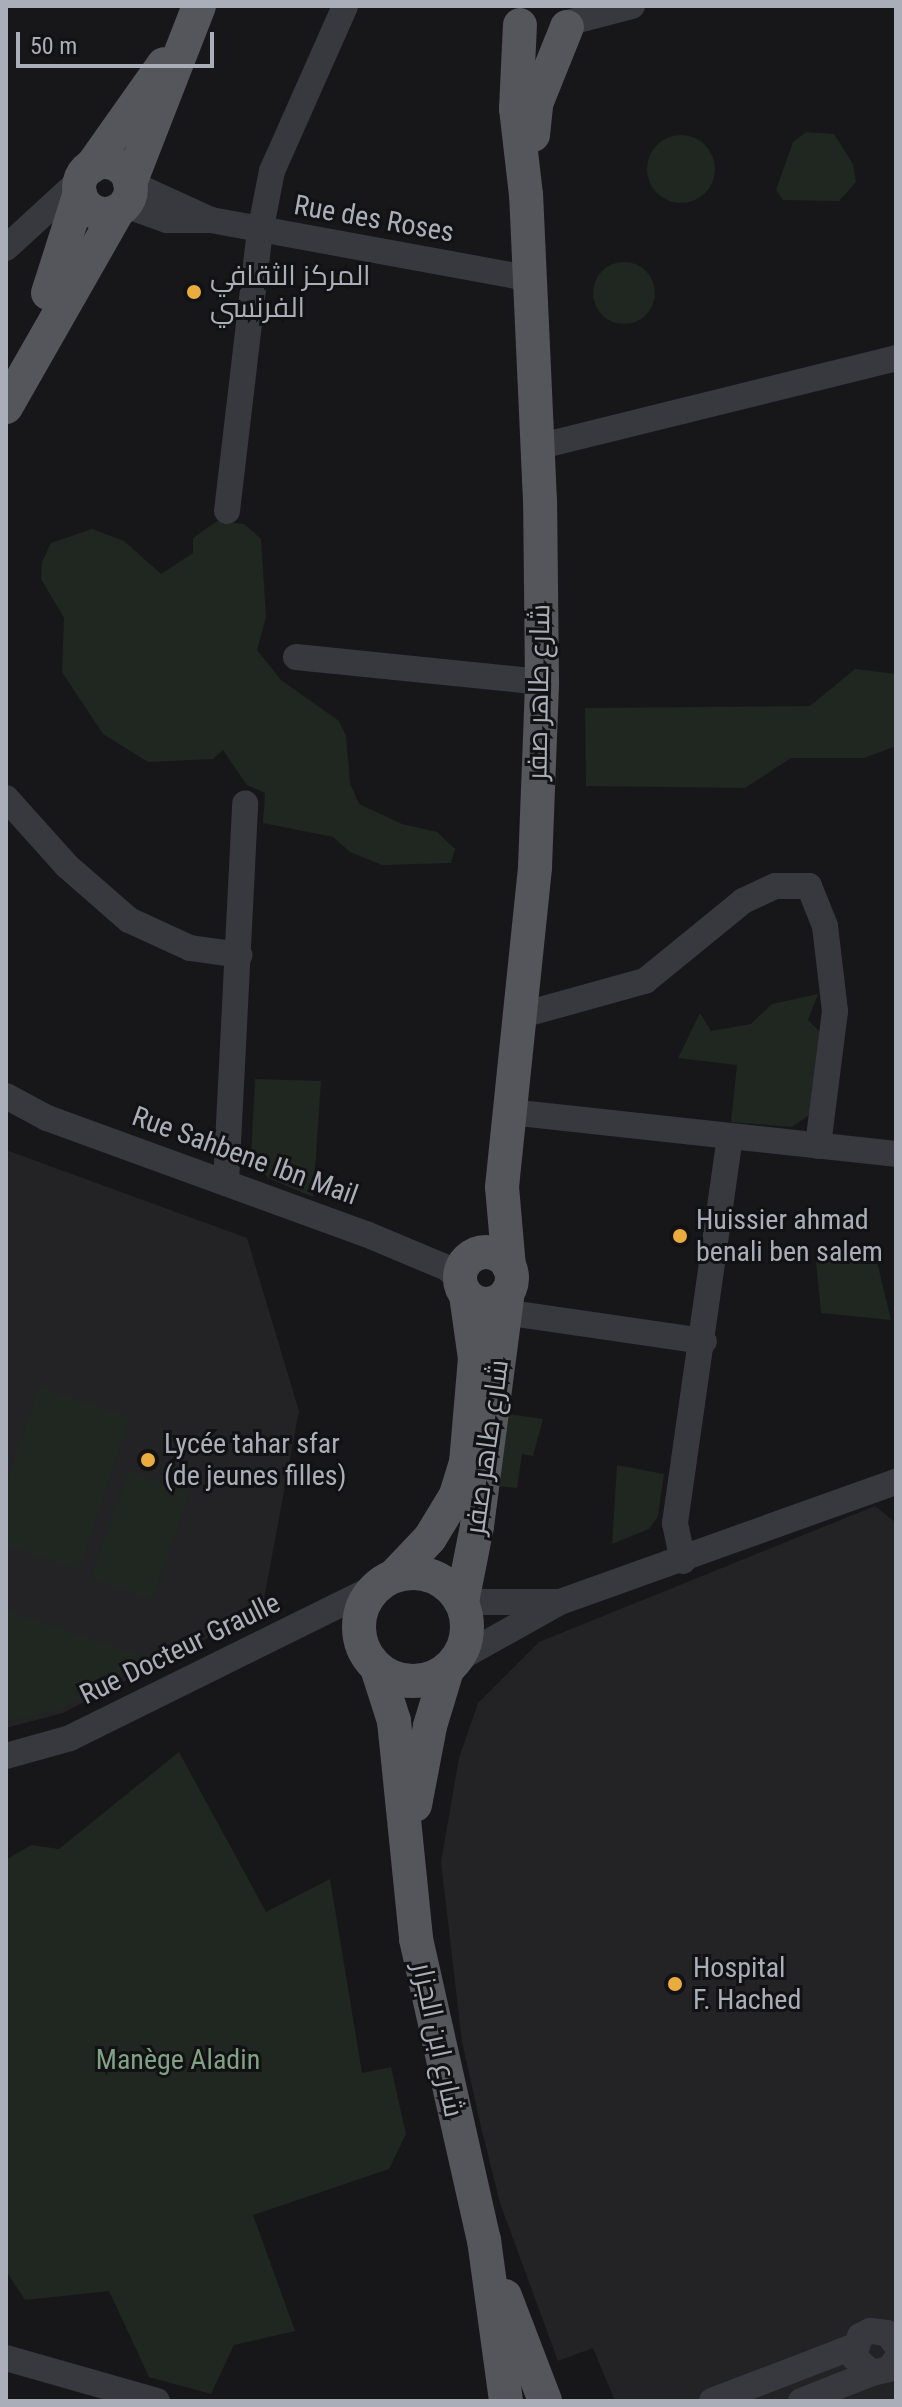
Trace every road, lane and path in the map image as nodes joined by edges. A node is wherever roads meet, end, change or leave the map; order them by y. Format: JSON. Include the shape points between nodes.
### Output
{"nodes":[{"id":1,"x":199,"y":6,"type":"edge"},
{"id":2,"x":345,"y":6,"type":"edge"},
{"id":3,"x":632,"y":6,"type":"edge"},
{"id":4,"x":517,"y":16,"type":"edge"},
{"id":5,"x":571,"y":18,"type":"edge"},
{"id":6,"x":181,"y":42,"type":"junction"},
{"id":7,"x":84,"y":180,"type":"junction"},
{"id":8,"x":526,"y":195,"type":"junction"},
{"id":9,"x":124,"y":200,"type":"junction"},
{"id":10,"x":260,"y":232,"type":"junction"},
{"id":11,"x":6,"y":248,"type":"edge"},
{"id":12,"x":528,"y":278,"type":"junction"},
{"id":13,"x":896,"y":358,"type":"edge"},
{"id":14,"x":24,"y":370,"type":"junction"},
{"id":15,"x":6,"y":407,"type":"edge"},
{"id":16,"x":537,"y":447,"type":"junction"},
{"id":17,"x":227,"y":511,"type":"dead end"},
{"id":18,"x":296,"y":657,"type":"dead end"},
{"id":19,"x":542,"y":682,"type":"junction"},
{"id":20,"x":6,"y":798,"type":"edge"},
{"id":21,"x":245,"y":803,"type":"dead end"},
{"id":22,"x":240,"y":955,"type":"junction"},
{"id":23,"x":522,"y":1015,"type":"junction"},
{"id":24,"x":6,"y":1096,"type":"edge"},
{"id":25,"x":510,"y":1112,"type":"junction"},
{"id":26,"x":730,"y":1138,"type":"junction"},
{"id":27,"x":818,"y":1146,"type":"junction"},
{"id":28,"x":896,"y":1154,"type":"edge"},
{"id":29,"x":226,"y":1183,"type":"junction"},
{"id":30,"x":502,"y":1187,"type":"junction"},
{"id":31,"x":466,"y":1278,"type":"junction"},
{"id":32,"x":507,"y":1290,"type":"junction"},
{"id":33,"x":704,"y":1341,"type":"junction"},
{"id":34,"x":896,"y":1482,"type":"edge"},
{"id":35,"x":683,"y":1561,"type":"junction"},
{"id":36,"x":385,"y":1581,"type":"junction"},
{"id":37,"x":462,"y":1602,"type":"junction"},
{"id":38,"x":560,"y":1602,"type":"junction"},
{"id":39,"x":452,"y":1665,"type":"junction"},
{"id":40,"x":377,"y":1668,"type":"junction"},
{"id":41,"x":6,"y":1756,"type":"edge"},
{"id":42,"x":410,"y":1837,"type":"junction"},
{"id":43,"x":484,"y":2240,"type":"junction"},
{"id":44,"x":896,"y":2345,"type":"edge"},
{"id":45,"x":855,"y":2346,"type":"junction"},
{"id":46,"x":6,"y":2358,"type":"edge"},
{"id":47,"x":896,"y":2360,"type":"edge"},
{"id":48,"x":872,"y":2373,"type":"junction"},
{"id":49,"x":157,"y":2401,"type":"edge"},
{"id":50,"x":506,"y":2401,"type":"edge"},
{"id":51,"x":545,"y":2401,"type":"edge"},
{"id":52,"x":712,"y":2401,"type":"edge"},
{"id":53,"x":801,"y":2401,"type":"edge"}],
"edges":[{"from":1,"to":6,"type":"main road"},
{"from":2,"to":10,"type":"street","via":[[272,171]]},
{"from":3,"to":5,"type":"street"},
{"from":4,"to":5,"type":"main road","name":"شارع طاهر صفر","via":[[538,36]]},
{"from":4,"to":8,"type":"main road","name":"شارع طاهر صفر","via":[[516,109]]},
{"from":5,"to":8,"type":"main road","name":"شارع طاهر صفر","via":[[536,104]]},
{"from":6,"to":7,"type":"main road"},
{"from":6,"to":9,"type":"main road"},
{"from":7,"to":9,"type":"main road","via":[[90,209]]},
{"from":7,"to":9,"type":"main road","via":[[115,164]]},
{"from":7,"to":11,"type":"street"},
{"from":7,"to":14,"type":"main road"},
{"from":8,"to":12,"type":"main road","name":"شارع طاهر صفر"},
{"from":9,"to":10,"type":"street","name":"Rue des Roses","via":[[167,220],[211,220]]},
{"from":9,"to":14,"type":"main road"},
{"from":10,"to":12,"type":"street","name":"Rue des Roses"},
{"from":10,"to":17,"type":"street"},
{"from":12,"to":16,"type":"main road","name":"شارع طاهر صفر"},
{"from":13,"to":16,"type":"street"},
{"from":14,"to":15,"type":"main road"},
{"from":16,"to":19,"type":"main road","name":"شارع طاهر صفر"},
{"from":18,"to":19,"type":"street"},
{"from":19,"to":23,"type":"main road","name":"شارع طاهر صفر","via":[[535,867]]},
{"from":20,"to":22,"type":"street","via":[[67,866],[129,920],[190,948]]},
{"from":21,"to":22,"type":"street"},
{"from":22,"to":29,"type":"street"},
{"from":23,"to":25,"type":"main road","name":"شارع طاهر صفر"},
{"from":23,"to":27,"type":"street","via":[[645,981],[743,901],[775,886],[809,886],[825,926],[835,1011]]},
{"from":24,"to":29,"type":"street","name":"Rue Sahbene Ibn Mail","via":[[47,1118]]},
{"from":25,"to":26,"type":"street"},
{"from":25,"to":30,"type":"main road","name":"شارع طاهر صفر"},
{"from":26,"to":27,"type":"street"},
{"from":26,"to":33,"type":"street"},
{"from":27,"to":28,"type":"street"},
{"from":29,"to":31,"type":"street","name":"Rue Sahbene Ibn Mail"},
{"from":30,"to":31,"type":"main road","name":"شارع طاهر صفر"},
{"from":30,"to":32,"type":"main road","name":"شارع طاهر صفر"},
{"from":31,"to":32,"type":"main road","via":[[488,1304]]},
{"from":31,"to":32,"type":"main road","via":[[487,1253]]},
{"from":31,"to":36,"type":"main road","name":"شارع طاهر صفر","via":[[475,1359],[466,1463],[456,1495],[430,1538]]},
{"from":32,"to":33,"type":"street"},
{"from":32,"to":37,"type":"main road","name":"شارع طاهر صفر"},
{"from":33,"to":35,"type":"street","via":[[675,1523]]},
{"from":34,"to":35,"type":"street"},
{"from":35,"to":38,"type":"street"},
{"from":36,"to":37,"type":"main road","via":[[426,1574],[441,1580]]},
{"from":36,"to":40,"type":"main road","via":[[361,1612],[359,1627],[361,1643]]},
{"from":36,"to":41,"type":"street","name":"Rue Docteur Graulle","via":[[70,1738]]},
{"from":37,"to":38,"type":"street"},
{"from":37,"to":39,"type":"main road","via":[[468,1632]]},
{"from":38,"to":39,"type":"street"},
{"from":39,"to":40,"type":"main road","via":[[412,1682]]},
{"from":39,"to":42,"type":"main road","name":"شارع ابن الجزار","via":[[430,1726]]},
{"from":40,"to":42,"type":"main road","name":"شارع ابن الجزار","via":[[394,1721]]},
{"from":42,"to":43,"type":"main road","name":"شارع ابن الجزار","via":[[416,1939]]},
{"from":43,"to":50,"type":"main road","name":"شارع ابن الجزار"},
{"from":43,"to":51,"type":"main road","name":"شارع ابن الجزار"},
{"from":44,"to":45,"type":"street","via":[[879,2330],[860,2336]]},
{"from":45,"to":48,"type":"street","via":[[858,2365]]},
{"from":45,"to":52,"type":"street"},
{"from":46,"to":49,"type":"street"},
{"from":47,"to":48,"type":"street","via":[[889,2369]]},
{"from":48,"to":53,"type":"street"}]}
